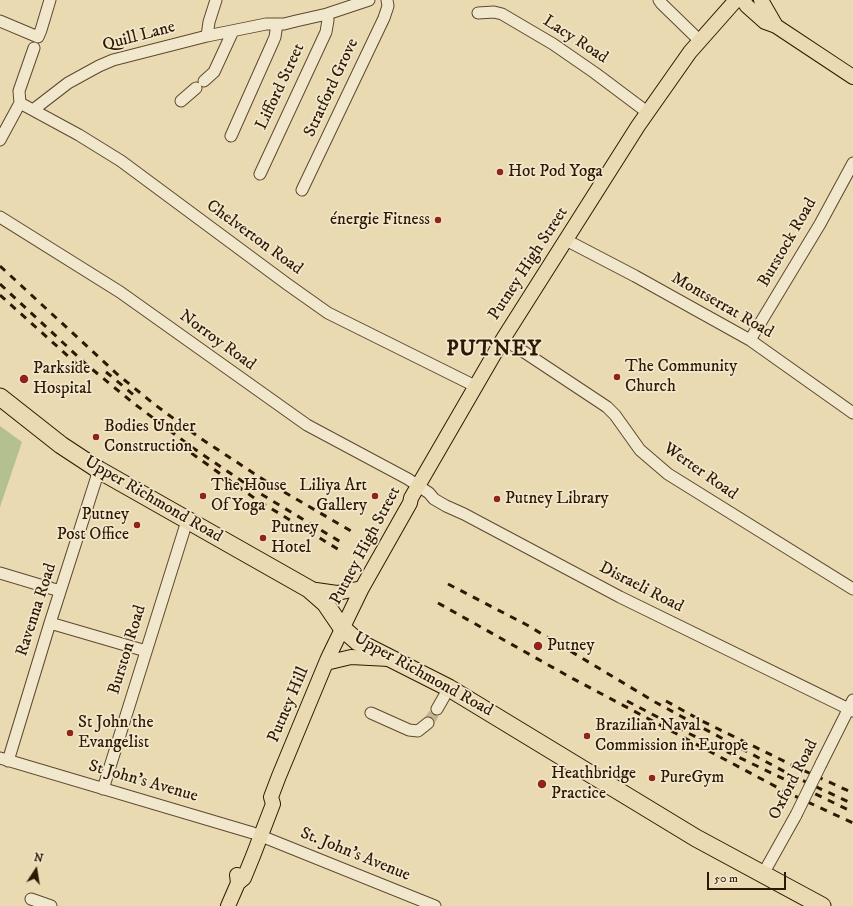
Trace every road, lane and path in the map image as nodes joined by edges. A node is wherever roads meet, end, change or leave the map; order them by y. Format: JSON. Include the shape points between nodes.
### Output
{"nodes":[{"id":1,"x":50,"y":0,"type":"edge"},
{"id":2,"x":216,"y":0,"type":"edge"},
{"id":3,"x":369,"y":0,"type":"edge"},
{"id":4,"x":387,"y":0,"type":"edge"},
{"id":5,"x":659,"y":0,"type":"edge"},
{"id":6,"x":736,"y":0,"type":"edge"},
{"id":7,"x":743,"y":0,"type":"edge"},
{"id":8,"x":761,"y":0,"type":"edge"},
{"id":9,"x":478,"y":13,"type":"dead end"},
{"id":10,"x":327,"y":14,"type":"junction"},
{"id":11,"x":0,"y":22,"type":"edge"},
{"id":12,"x":271,"y":24,"type":"junction"},
{"id":13,"x":776,"y":26,"type":"junction"},
{"id":14,"x":233,"y":31,"type":"junction"},
{"id":15,"x":207,"y":36,"type":"junction"},
{"id":16,"x":699,"y":40,"type":"junction"},
{"id":17,"x":34,"y":48,"type":"dead end"},
{"id":18,"x":853,"y":76,"type":"edge"},
{"id":19,"x":181,"y":101,"type":"dead end"},
{"id":20,"x":20,"y":103,"type":"junction"},
{"id":21,"x":32,"y":110,"type":"junction"},
{"id":22,"x":647,"y":112,"type":"junction"},
{"id":23,"x":2,"y":133,"type":"edge"},
{"id":24,"x":231,"y":136,"type":"dead end"},
{"id":25,"x":853,"y":162,"type":"edge"},
{"id":26,"x":260,"y":174,"type":"dead end"},
{"id":27,"x":302,"y":190,"type":"dead end"},
{"id":28,"x":0,"y":216,"type":"edge"},
{"id":29,"x":566,"y":240,"type":"junction"},
{"id":30,"x":503,"y":339,"type":"junction"},
{"id":31,"x":750,"y":340,"type":"junction"},
{"id":32,"x":475,"y":386,"type":"junction"},
{"id":33,"x":0,"y":397,"type":"edge"},
{"id":34,"x":853,"y":413,"type":"edge"},
{"id":35,"x":100,"y":470,"type":"junction"},
{"id":36,"x":419,"y":486,"type":"junction"},
{"id":37,"x":187,"y":521,"type":"junction"},
{"id":38,"x":0,"y":573,"type":"edge"},
{"id":39,"x":362,"y":588,"type":"junction"},
{"id":40,"x":309,"y":589,"type":"junction"},
{"id":41,"x":853,"y":589,"type":"edge"},
{"id":42,"x":60,"y":592,"type":"junction"},
{"id":43,"x":50,"y":623,"type":"junction"},
{"id":44,"x":342,"y":628,"type":"junction"},
{"id":45,"x":146,"y":650,"type":"junction"},
{"id":46,"x":391,"y":660,"type":"junction"},
{"id":47,"x":326,"y":663,"type":"junction"},
{"id":48,"x":449,"y":688,"type":"junction"},
{"id":49,"x":852,"y":707,"type":"edge"},
{"id":50,"x":437,"y":709,"type":"tunnel mouth"},
{"id":51,"x":371,"y":713,"type":"dead end"},
{"id":52,"x":428,"y":723,"type":"tunnel mouth"},
{"id":53,"x":4,"y":760,"type":"edge"},
{"id":54,"x":104,"y":789,"type":"junction"},
{"id":55,"x":257,"y":835,"type":"junction"},
{"id":56,"x":763,"y":874,"type":"junction"},
{"id":57,"x":31,"y":899,"type":"dead end"},
{"id":58,"x":51,"y":906,"type":"edge"},
{"id":59,"x":228,"y":906,"type":"edge"},
{"id":60,"x":435,"y":906,"type":"edge"},
{"id":61,"x":822,"y":906,"type":"edge"}],
"edges":[{"from":1,"to":11,"type":"street","via":[[38,37]]},
{"from":2,"to":15,"type":"street"},
{"from":3,"to":10,"type":"street","name":"Quill Lane"},
{"from":4,"to":27,"type":"street","name":"Stratford Grove","via":[[384,18]]},
{"from":5,"to":16,"type":"street"},
{"from":6,"to":16,"type":"main road","name":"Putney High Street"},
{"from":7,"to":13,"type":"main road","via":[[758,17]]},
{"from":8,"to":13,"type":"main road"},
{"from":9,"to":22,"type":"street","name":"Lacy Road","via":[[502,14],[595,73]]},
{"from":10,"to":12,"type":"street","name":"Quill Lane"},
{"from":10,"to":26,"type":"street","name":"Lifford Street","via":[[326,32]]},
{"from":12,"to":14,"type":"street","name":"Quill Lane"},
{"from":12,"to":24,"type":"street","via":[[275,37]]},
{"from":13,"to":18,"type":"main road"},
{"from":14,"to":15,"type":"street","name":"Quill Lane"},
{"from":14,"to":19,"type":"street","via":[[214,72]]},
{"from":15,"to":21,"type":"street","name":"Quill Lane","via":[[113,60],[68,83]]},
{"from":16,"to":22,"type":"main road","name":"Putney High Street"},
{"from":17,"to":20,"type":"street","via":[[19,91]]},
{"from":20,"to":21,"type":"street","name":"Chelverton Road"},
{"from":20,"to":23,"type":"street"},
{"from":21,"to":32,"type":"street","name":"Chelverton Road","via":[[122,162],[328,313]]},
{"from":22,"to":29,"type":"main road","name":"Putney High Street"},
{"from":25,"to":31,"type":"street","name":"Burstock Road","via":[[820,224]]},
{"from":28,"to":36,"type":"street","name":"Norroy Road","via":[[120,292],[307,425]]},
{"from":29,"to":30,"type":"main road","name":"Putney High Street"},
{"from":29,"to":31,"type":"street","name":"Montserrat Road"},
{"from":30,"to":32,"type":"main road","name":"Putney High Street"},
{"from":30,"to":41,"type":"street","name":"Werter Road","via":[[607,407],[640,450],[668,474]]},
{"from":31,"to":34,"type":"street","name":"Montserrat Road"},
{"from":32,"to":36,"type":"main road","name":"Putney High Street"},
{"from":33,"to":35,"type":"highway","name":"Upper Richmond Road","via":[[61,445]]},
{"from":35,"to":37,"type":"highway","name":"Upper Richmond Road"},
{"from":35,"to":42,"type":"street","name":"Ravenna Road"},
{"from":36,"to":39,"type":"main road","name":"Putney High Street"},
{"from":36,"to":49,"type":"street","name":"Disraeli Road","via":[[446,506],[620,597]]},
{"from":37,"to":40,"type":"highway","name":"Upper Richmond Road"},
{"from":37,"to":45,"type":"street","name":"Burston Road"},
{"from":38,"to":42,"type":"street"},
{"from":39,"to":40,"type":"main road","via":[[338,593]]},
{"from":39,"to":44,"type":"main road","name":"Putney High Street"},
{"from":40,"to":44,"type":"highway","name":"Upper Richmond Road","via":[[325,603]]},
{"from":42,"to":43,"type":"street","name":"Ravenna Road"},
{"from":43,"to":45,"type":"street"},
{"from":43,"to":53,"type":"street","name":"Ravenna Road"},
{"from":44,"to":46,"type":"highway","name":"Upper Richmond Road","via":[[358,642]]},
{"from":44,"to":47,"type":"main road","name":"Putney Hill"},
{"from":45,"to":54,"type":"street","name":"Burston Road"},
{"from":46,"to":47,"type":"main road","via":[[351,657]]},
{"from":46,"to":48,"type":"highway","name":"Upper Richmond Road"},
{"from":47,"to":55,"type":"main road","name":"Putney Hill","via":[[271,797],[264,801]]},
{"from":48,"to":50,"type":"street"},
{"from":48,"to":56,"type":"highway","name":"Upper Richmond Road","via":[[696,838]]},
{"from":49,"to":56,"type":"street","name":"Oxford Road","bridge":true},
{"from":51,"to":52,"type":"street","via":[[409,730],[418,731]]},
{"from":53,"to":54,"type":"street","name":"St John's Avenue"},
{"from":54,"to":55,"type":"street","name":"St John's Avenue"},
{"from":55,"to":59,"type":"main road","name":"Putney Hill","via":[[237,875],[238,883]]},
{"from":55,"to":60,"type":"street","name":"St. John's Avenue"},
{"from":56,"to":61,"type":"highway","name":"Upper Richmond Road"},
{"from":57,"to":58,"type":"street"}]}
